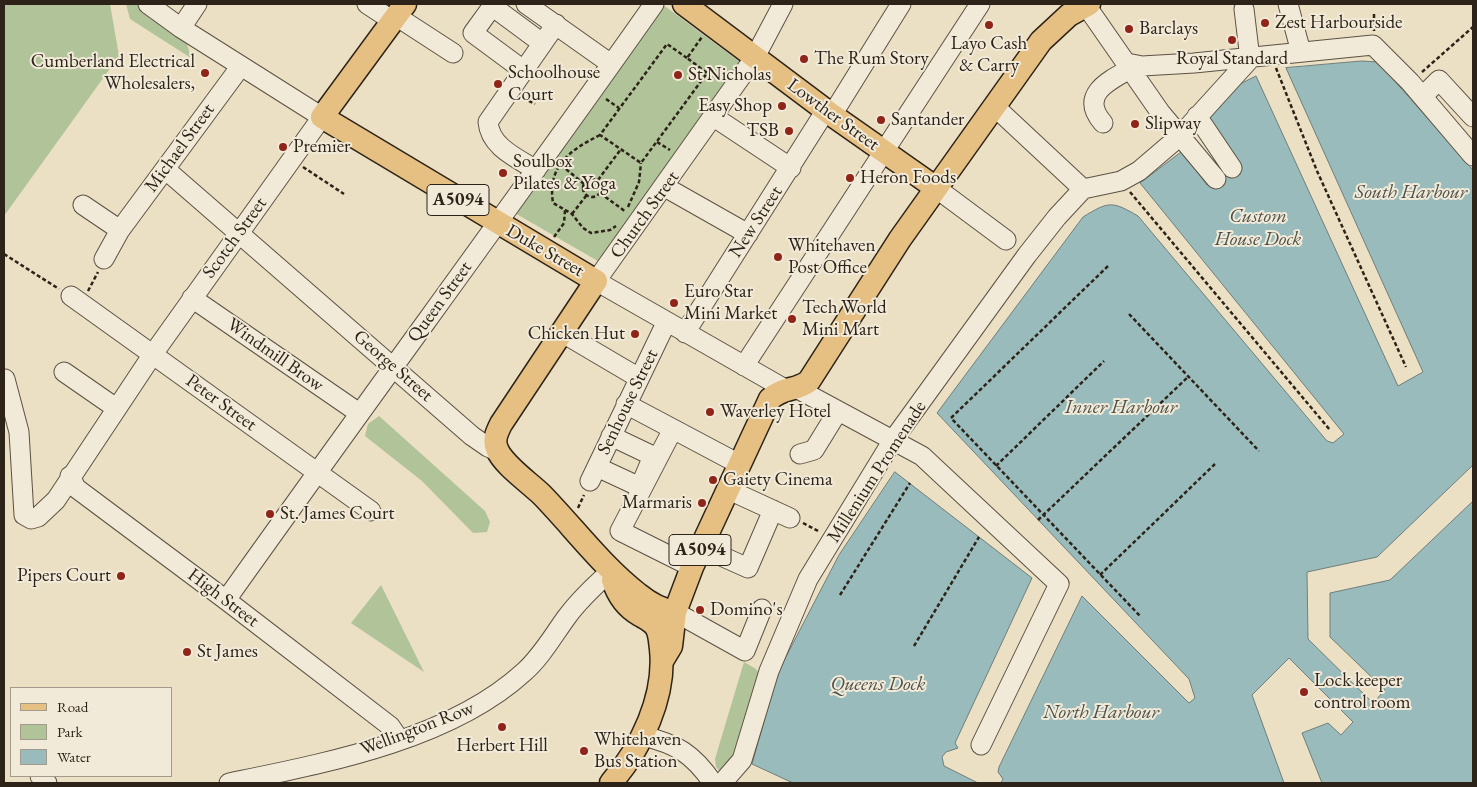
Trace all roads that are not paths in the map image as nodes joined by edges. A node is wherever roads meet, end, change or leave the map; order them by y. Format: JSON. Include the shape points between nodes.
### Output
{"nodes":[{"id":1,"x":148,"y":4,"type":"edge"},
{"id":2,"x":197,"y":4,"type":"edge"},
{"id":3,"x":367,"y":4,"type":"edge"},
{"id":4,"x":526,"y":4,"type":"edge"},
{"id":5,"x":654,"y":4,"type":"edge"},
{"id":6,"x":684,"y":4,"type":"edge"},
{"id":7,"x":783,"y":4,"type":"edge"},
{"id":8,"x":901,"y":4,"type":"edge"},
{"id":9,"x":980,"y":4,"type":"edge"},
{"id":10,"x":1087,"y":4,"type":"edge"},
{"id":11,"x":1288,"y":4,"type":"edge"},
{"id":12,"x":493,"y":5,"type":"edge"},
{"id":13,"x":1244,"y":9,"type":"dead end"},
{"id":14,"x":398,"y":14,"type":"edge"},
{"id":15,"x":556,"y":24,"type":"junction"},
{"id":16,"x":181,"y":28,"type":"junction"},
{"id":17,"x":542,"y":43,"type":"junction"},
{"id":18,"x":1301,"y":52,"type":"junction"},
{"id":19,"x":453,"y":53,"type":"dead end"},
{"id":20,"x":755,"y":58,"type":"junction"},
{"id":21,"x":1250,"y":58,"type":"junction"},
{"id":22,"x":611,"y":64,"type":"junction"},
{"id":23,"x":241,"y":66,"type":"junction"},
{"id":24,"x":1129,"y":66,"type":"junction"},
{"id":25,"x":524,"y":70,"type":"junction"},
{"id":26,"x":1423,"y":96,"type":"junction"},
{"id":27,"x":994,"y":106,"type":"junction"},
{"id":28,"x":829,"y":112,"type":"junction"},
{"id":29,"x":1197,"y":116,"type":"junction"},
{"id":30,"x":322,"y":117,"type":"junction"},
{"id":31,"x":714,"y":117,"type":"junction"},
{"id":32,"x":1473,"y":117,"type":"edge"},
{"id":33,"x":1103,"y":123,"type":"dead end"},
{"id":34,"x":1180,"y":136,"type":"junction"},
{"id":35,"x":882,"y":151,"type":"junction"},
{"id":36,"x":1473,"y":156,"type":"edge"},
{"id":37,"x":791,"y":168,"type":"junction"},
{"id":38,"x":1232,"y":168,"type":"dead end"},
{"id":39,"x":165,"y":169,"type":"junction"},
{"id":40,"x":536,"y":170,"type":"junction"},
{"id":41,"x":1216,"y":179,"type":"dead end"},
{"id":42,"x":665,"y":186,"type":"junction"},
{"id":43,"x":936,"y":188,"type":"junction"},
{"id":44,"x":1083,"y":189,"type":"junction"},
{"id":45,"x":83,"y":205,"type":"dead end"},
{"id":46,"x":496,"y":223,"type":"junction"},
{"id":47,"x":120,"y":230,"type":"junction"},
{"id":48,"x":239,"y":233,"type":"junction"},
{"id":49,"x":748,"y":234,"type":"junction"},
{"id":50,"x":1006,"y":240,"type":"dead end"},
{"id":51,"x":104,"y":259,"type":"road end"},
{"id":52,"x":596,"y":281,"type":"junction"},
{"id":53,"x":192,"y":298,"type":"junction"},
{"id":54,"x":75,"y":306,"type":"road end"},
{"id":55,"x":666,"y":323,"type":"junction"},
{"id":56,"x":561,"y":332,"type":"junction"},
{"id":57,"x":685,"y":333,"type":"junction"},
{"id":58,"x":153,"y":354,"type":"junction"},
{"id":59,"x":394,"y":366,"type":"junction"},
{"id":60,"x":744,"y":366,"type":"junction"},
{"id":61,"x":64,"y":372,"type":"dead end"},
{"id":62,"x":639,"y":378,"type":"junction"},
{"id":63,"x":5,"y":379,"type":"edge"},
{"id":64,"x":797,"y":386,"type":"junction"},
{"id":65,"x":626,"y":404,"type":"junction"},
{"id":66,"x":116,"y":408,"type":"junction"},
{"id":67,"x":838,"y":411,"type":"junction"},
{"id":68,"x":359,"y":412,"type":"junction"},
{"id":69,"x":673,"y":429,"type":"junction"},
{"id":70,"x":611,"y":436,"type":"junction"},
{"id":71,"x":893,"y":440,"type":"junction"},
{"id":72,"x":497,"y":451,"type":"junction"},
{"id":73,"x":800,"y":454,"type":"dead end"},
{"id":74,"x":739,"y":464,"type":"junction"},
{"id":75,"x":317,"y":472,"type":"junction"},
{"id":76,"x":70,"y":476,"type":"junction"},
{"id":77,"x":727,"y":490,"type":"junction"},
{"id":78,"x":371,"y":512,"type":"dead end"},
{"id":79,"x":696,"y":557,"type":"junction"},
{"id":80,"x":610,"y":572,"type":"junction"},
{"id":81,"x":226,"y":600,"type":"junction"},
{"id":82,"x":762,"y":609,"type":"dead end"},
{"id":83,"x":675,"y":612,"type":"junction"},
{"id":84,"x":656,"y":626,"type":"junction"},
{"id":85,"x":662,"y":661,"type":"junction"},
{"id":86,"x":643,"y":736,"type":"junction"},
{"id":87,"x":399,"y":740,"type":"junction"},
{"id":88,"x":981,"y":745,"type":"dead end"},
{"id":89,"x":230,"y":783,"type":"edge"},
{"id":90,"x":611,"y":783,"type":"edge"},
{"id":91,"x":713,"y":783,"type":"edge"},
{"id":92,"x":722,"y":783,"type":"edge"}],
"edges":[{"from":1,"to":16,"type":"street","name":"Duke Street"},
{"from":2,"to":16,"type":"street"},
{"from":3,"to":14,"type":"street"},
{"from":4,"to":15,"type":"street"},
{"from":5,"to":22,"type":"street","name":"Queen Street"},
{"from":6,"to":20,"type":"main road","name":"Lowther Street"},
{"from":7,"to":20,"type":"street","name":"Church Street"},
{"from":8,"to":28,"type":"street","name":"New Street"},
{"from":9,"to":35,"type":"street"},
{"from":10,"to":24,"type":"street"},
{"from":10,"to":27,"type":"main road","via":[[1050,30]]},
{"from":11,"to":18,"type":"street"},
{"from":12,"to":17,"type":"street"},
{"from":12,"to":25,"type":"street","via":[[473,33]]},
{"from":13,"to":21,"type":"street"},
{"from":14,"to":19,"type":"street"},
{"from":14,"to":30,"type":"main road","name":"Scotch Street"},
{"from":15,"to":17,"type":"street"},
{"from":15,"to":22,"type":"street"},
{"from":16,"to":23,"type":"street","name":"Duke Street"},
{"from":17,"to":25,"type":"street"},
{"from":18,"to":21,"type":"street"},
{"from":18,"to":26,"type":"street","via":[[1373,45]]},
{"from":20,"to":28,"type":"main road","name":"Lowther Street"},
{"from":20,"to":31,"type":"street","name":"Church Street"},
{"from":21,"to":24,"type":"street"},
{"from":21,"to":29,"type":"street"},
{"from":22,"to":40,"type":"street","name":"Queen Street"},
{"from":23,"to":30,"type":"street","name":"Duke Street"},
{"from":23,"to":39,"type":"street","name":"Michael Street"},
{"from":24,"to":33,"type":"street","via":[[1102,85],[1096,95],[1094,106]]},
{"from":24,"to":34,"type":"street"},
{"from":25,"to":40,"type":"street","via":[[493,112],[488,122],[489,133],[495,142]]},
{"from":26,"to":32,"type":"street","via":[[1439,80]]},
{"from":26,"to":36,"type":"street"},
{"from":27,"to":43,"type":"main road"},
{"from":27,"to":44,"type":"street"},
{"from":28,"to":35,"type":"main road","name":"Lowther Street"},
{"from":28,"to":37,"type":"street","name":"New Street"},
{"from":29,"to":34,"type":"street"},
{"from":29,"to":38,"type":"street"},
{"from":30,"to":46,"type":"main road","name":"Duke Street","number":"A5094"},
{"from":30,"to":48,"type":"street","name":"Scotch Street"},
{"from":31,"to":37,"type":"street"},
{"from":31,"to":42,"type":"street","name":"Church Street"},
{"from":34,"to":41,"type":"street"},
{"from":34,"to":44,"type":"street","via":[[1139,171],[1121,181]]},
{"from":35,"to":43,"type":"main road","name":"Lowther Street"},
{"from":35,"to":60,"type":"street"},
{"from":37,"to":49,"type":"street","name":"New Street"},
{"from":39,"to":47,"type":"street","name":"Michael Street"},
{"from":39,"to":48,"type":"street","name":"George Street"},
{"from":40,"to":46,"type":"street","name":"Queen Street"},
{"from":42,"to":49,"type":"street"},
{"from":42,"to":52,"type":"street","name":"Church Street"},
{"from":43,"to":50,"type":"street"},
{"from":43,"to":64,"type":"main road","number":"A5094"},
{"from":44,"to":71,"type":"street","name":"Millenium Promenade","via":[[1027,255]]},
{"from":45,"to":47,"type":"street"},
{"from":46,"to":52,"type":"main road","name":"Duke Street","number":"A5094"},
{"from":46,"to":59,"type":"street","name":"Queen Street"},
{"from":47,"to":51,"type":"street","name":"Michael Street"},
{"from":48,"to":53,"type":"street","name":"Scotch Street"},
{"from":48,"to":59,"type":"street","name":"George Street"},
{"from":49,"to":57,"type":"street","name":"New Street"},
{"from":52,"to":55,"type":"street","name":"Duke Street"},
{"from":52,"to":56,"type":"main road","name":"Church Street"},
{"from":53,"to":58,"type":"street","name":"Scotch Street"},
{"from":53,"to":68,"type":"street","name":"Windmill Brow"},
{"from":54,"to":58,"type":"street","name":"Peter Street"},
{"from":55,"to":57,"type":"street","name":"Duke Street"},
{"from":55,"to":62,"type":"street","name":"Senhouse Street"},
{"from":56,"to":62,"type":"street"},
{"from":56,"to":72,"type":"main road","name":"Church Street","via":[[501,424],[495,441]]},
{"from":57,"to":60,"type":"street","name":"Duke Street"},
{"from":58,"to":66,"type":"street","name":"Scotch Street"},
{"from":58,"to":75,"type":"street","name":"Peter Street"},
{"from":59,"to":68,"type":"street","name":"Queen Street"},
{"from":59,"to":72,"type":"street","name":"George Street","via":[[472,436]]},
{"from":60,"to":64,"type":"street","name":"Duke Street"},
{"from":61,"to":66,"type":"street"},
{"from":62,"to":65,"type":"street","name":"Senhouse Street"},
{"from":63,"to":76,"type":"street","name":"Scotch Street","via":[[19,432],[24,515],[31,519],[38,517],[56,500]]},
{"from":64,"to":67,"type":"street","name":"Duke Street"},
{"from":64,"to":74,"type":"main road","number":"A5094","via":[[777,392],[770,399]]},
{"from":65,"to":69,"type":"street"},
{"from":65,"to":70,"type":"street","name":"Senhouse Street"},
{"from":66,"to":76,"type":"street","name":"Scotch Street"},
{"from":67,"to":71,"type":"street","name":"Duke Street"},
{"from":67,"to":73,"type":"street","via":[[814,450]]},
{"from":68,"to":75,"type":"street","name":"Queen Street"},
{"from":69,"to":74,"type":"street"},
{"from":69,"to":79,"type":"street","via":[[620,531]]},
{"from":70,"to":70,"type":"street","name":"Senhouse Street","via":[[593,474],[640,487],[653,456]]},
{"from":71,"to":88,"type":"street","name":"Duke Street","via":[[922,456],[1058,584]]},
{"from":71,"to":92,"type":"street","name":"Millenium Promenade","via":[[808,579],[766,680],[742,760]]},
{"from":72,"to":80,"type":"main road","name":"George Street","via":[[542,495]]},
{"from":74,"to":77,"type":"main road","number":"A5094"},
{"from":75,"to":78,"type":"street","name":"Peter Street"},
{"from":75,"to":81,"type":"street","name":"Queen Street"},
{"from":76,"to":81,"type":"street","name":"High Street","via":[[76,488]]},
{"from":77,"to":79,"type":"main road","number":"A5094"},
{"from":77,"to":79,"type":"street","via":[[781,514],[748,568]]},
{"from":79,"to":83,"type":"main road","number":"A5094"},
{"from":80,"to":83,"type":"main road","name":"George Street","via":[[649,602],[665,611]]},
{"from":80,"to":84,"type":"main road","name":"George Street","via":[[616,591],[627,606]]},
{"from":80,"to":87,"type":"street","name":"Wellington Row","via":[[578,602],[526,671],[512,683],[464,714]]},
{"from":81,"to":87,"type":"street","name":"High Street","via":[[390,726]]},
{"from":82,"to":83,"type":"street","via":[[745,651]]},
{"from":83,"to":84,"type":"main road"},
{"from":83,"to":85,"type":"main road","number":"A5094","via":[[671,646]]},
{"from":84,"to":85,"type":"main road","number":"A5094"},
{"from":85,"to":86,"type":"main road","number":"A5094","via":[[654,706]]},
{"from":86,"to":90,"type":"main road","number":"A5094"},
{"from":86,"to":91,"type":"street","via":[[681,748],[703,768]]},
{"from":87,"to":89,"type":"street","name":"Wellington Row","via":[[321,765]]}]}
